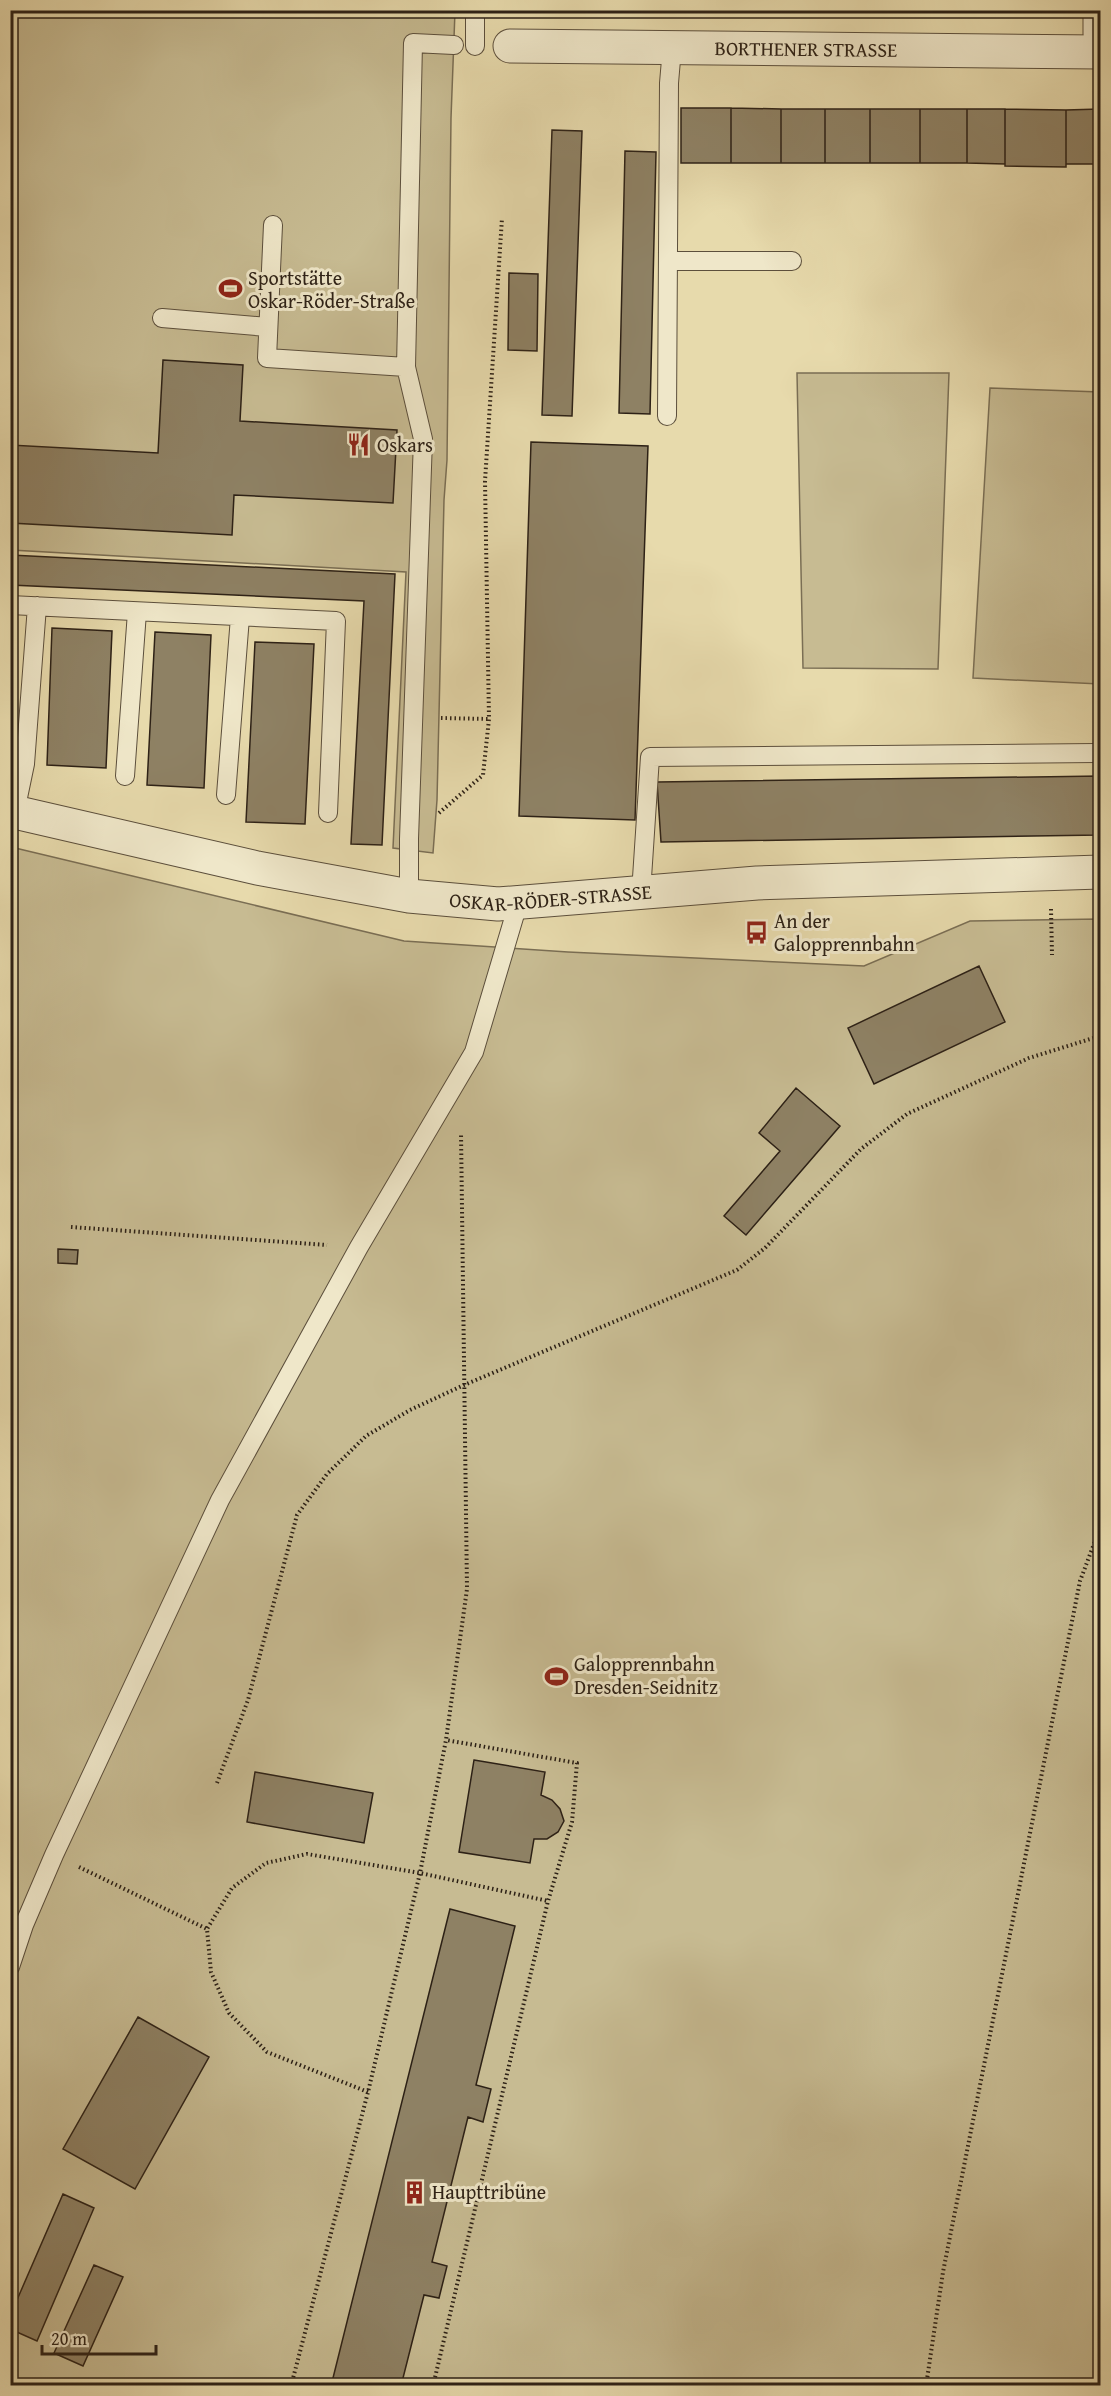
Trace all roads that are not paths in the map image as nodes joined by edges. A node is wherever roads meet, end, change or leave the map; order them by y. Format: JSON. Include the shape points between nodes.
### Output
{"nodes":[{"id":1,"x":476,"y":10,"type":"edge"},
{"id":2,"x":1100,"y":10,"type":"edge"},
{"id":3,"x":1101,"y":34,"type":"edge"},
{"id":4,"x":454,"y":45,"type":"dead end"},
{"id":5,"x":475,"y":45,"type":"dead end"},
{"id":6,"x":510,"y":46,"type":"dead end"},
{"id":7,"x":672,"y":48,"type":"junction"},
{"id":8,"x":1101,"y":52,"type":"edge"},
{"id":9,"x":273,"y":225,"type":"dead end"},
{"id":10,"x":668,"y":261,"type":"junction"},
{"id":11,"x":792,"y":261,"type":"dead end"},
{"id":12,"x":162,"y":318,"type":"dead end"},
{"id":13,"x":267,"y":327,"type":"junction"},
{"id":14,"x":406,"y":367,"type":"junction"},
{"id":15,"x":667,"y":416,"type":"dead end"},
{"id":16,"x":10,"y":605,"type":"edge"},
{"id":17,"x":37,"y":606,"type":"junction"},
{"id":18,"x":137,"y":612,"type":"junction"},
{"id":19,"x":240,"y":617,"type":"junction"},
{"id":20,"x":1096,"y":753,"type":"dead end"},
{"id":21,"x":125,"y":776,"type":"dead end"},
{"id":22,"x":226,"y":795,"type":"dead end"},
{"id":23,"x":13,"y":811,"type":"edge"},
{"id":24,"x":328,"y":813,"type":"dead end"},
{"id":25,"x":1101,"y":872,"type":"edge"},
{"id":26,"x":641,"y":893,"type":"junction"},
{"id":27,"x":410,"y":896,"type":"junction"},
{"id":28,"x":518,"y":904,"type":"junction"},
{"id":29,"x":10,"y":1967,"type":"edge"}],
"edges":[{"from":1,"to":5,"type":"lane"},
{"from":2,"to":3,"type":"street"},
{"from":4,"to":14,"type":"lane","via":[[413,43]]},
{"from":6,"to":7,"type":"street","name":"BORTHENER STRASSE"},
{"from":7,"to":8,"type":"street","name":"BORTHENER STRASSE"},
{"from":7,"to":10,"type":"lane"},
{"from":9,"to":13,"type":"lane"},
{"from":10,"to":11,"type":"lane"},
{"from":10,"to":15,"type":"lane"},
{"from":12,"to":13,"type":"lane"},
{"from":13,"to":14,"type":"lane","via":[[267,358]]},
{"from":14,"to":27,"type":"lane","via":[[423,439]]},
{"from":16,"to":17,"type":"lane"},
{"from":17,"to":18,"type":"lane"},
{"from":17,"to":23,"type":"lane","via":[[25,764]]},
{"from":18,"to":19,"type":"lane"},
{"from":18,"to":21,"type":"lane"},
{"from":19,"to":22,"type":"lane"},
{"from":19,"to":24,"type":"lane","via":[[336,621]]},
{"from":20,"to":26,"type":"lane","via":[[650,757]]},
{"from":23,"to":27,"type":"street","name":"OSKAR-RÖDER-STRASSE","via":[[257,868]]},
{"from":25,"to":26,"type":"street","name":"OSKAR-RÖDER-STRASSE","via":[[757,883]]},
{"from":26,"to":28,"type":"street","name":"OSKAR-RÖDER-STRASSE"},
{"from":27,"to":28,"type":"street","name":"OSKAR-RÖDER-STRASSE"},
{"from":28,"to":29,"type":"lane","via":[[474,1052],[359,1247],[220,1500],[54,1855]]}]}
